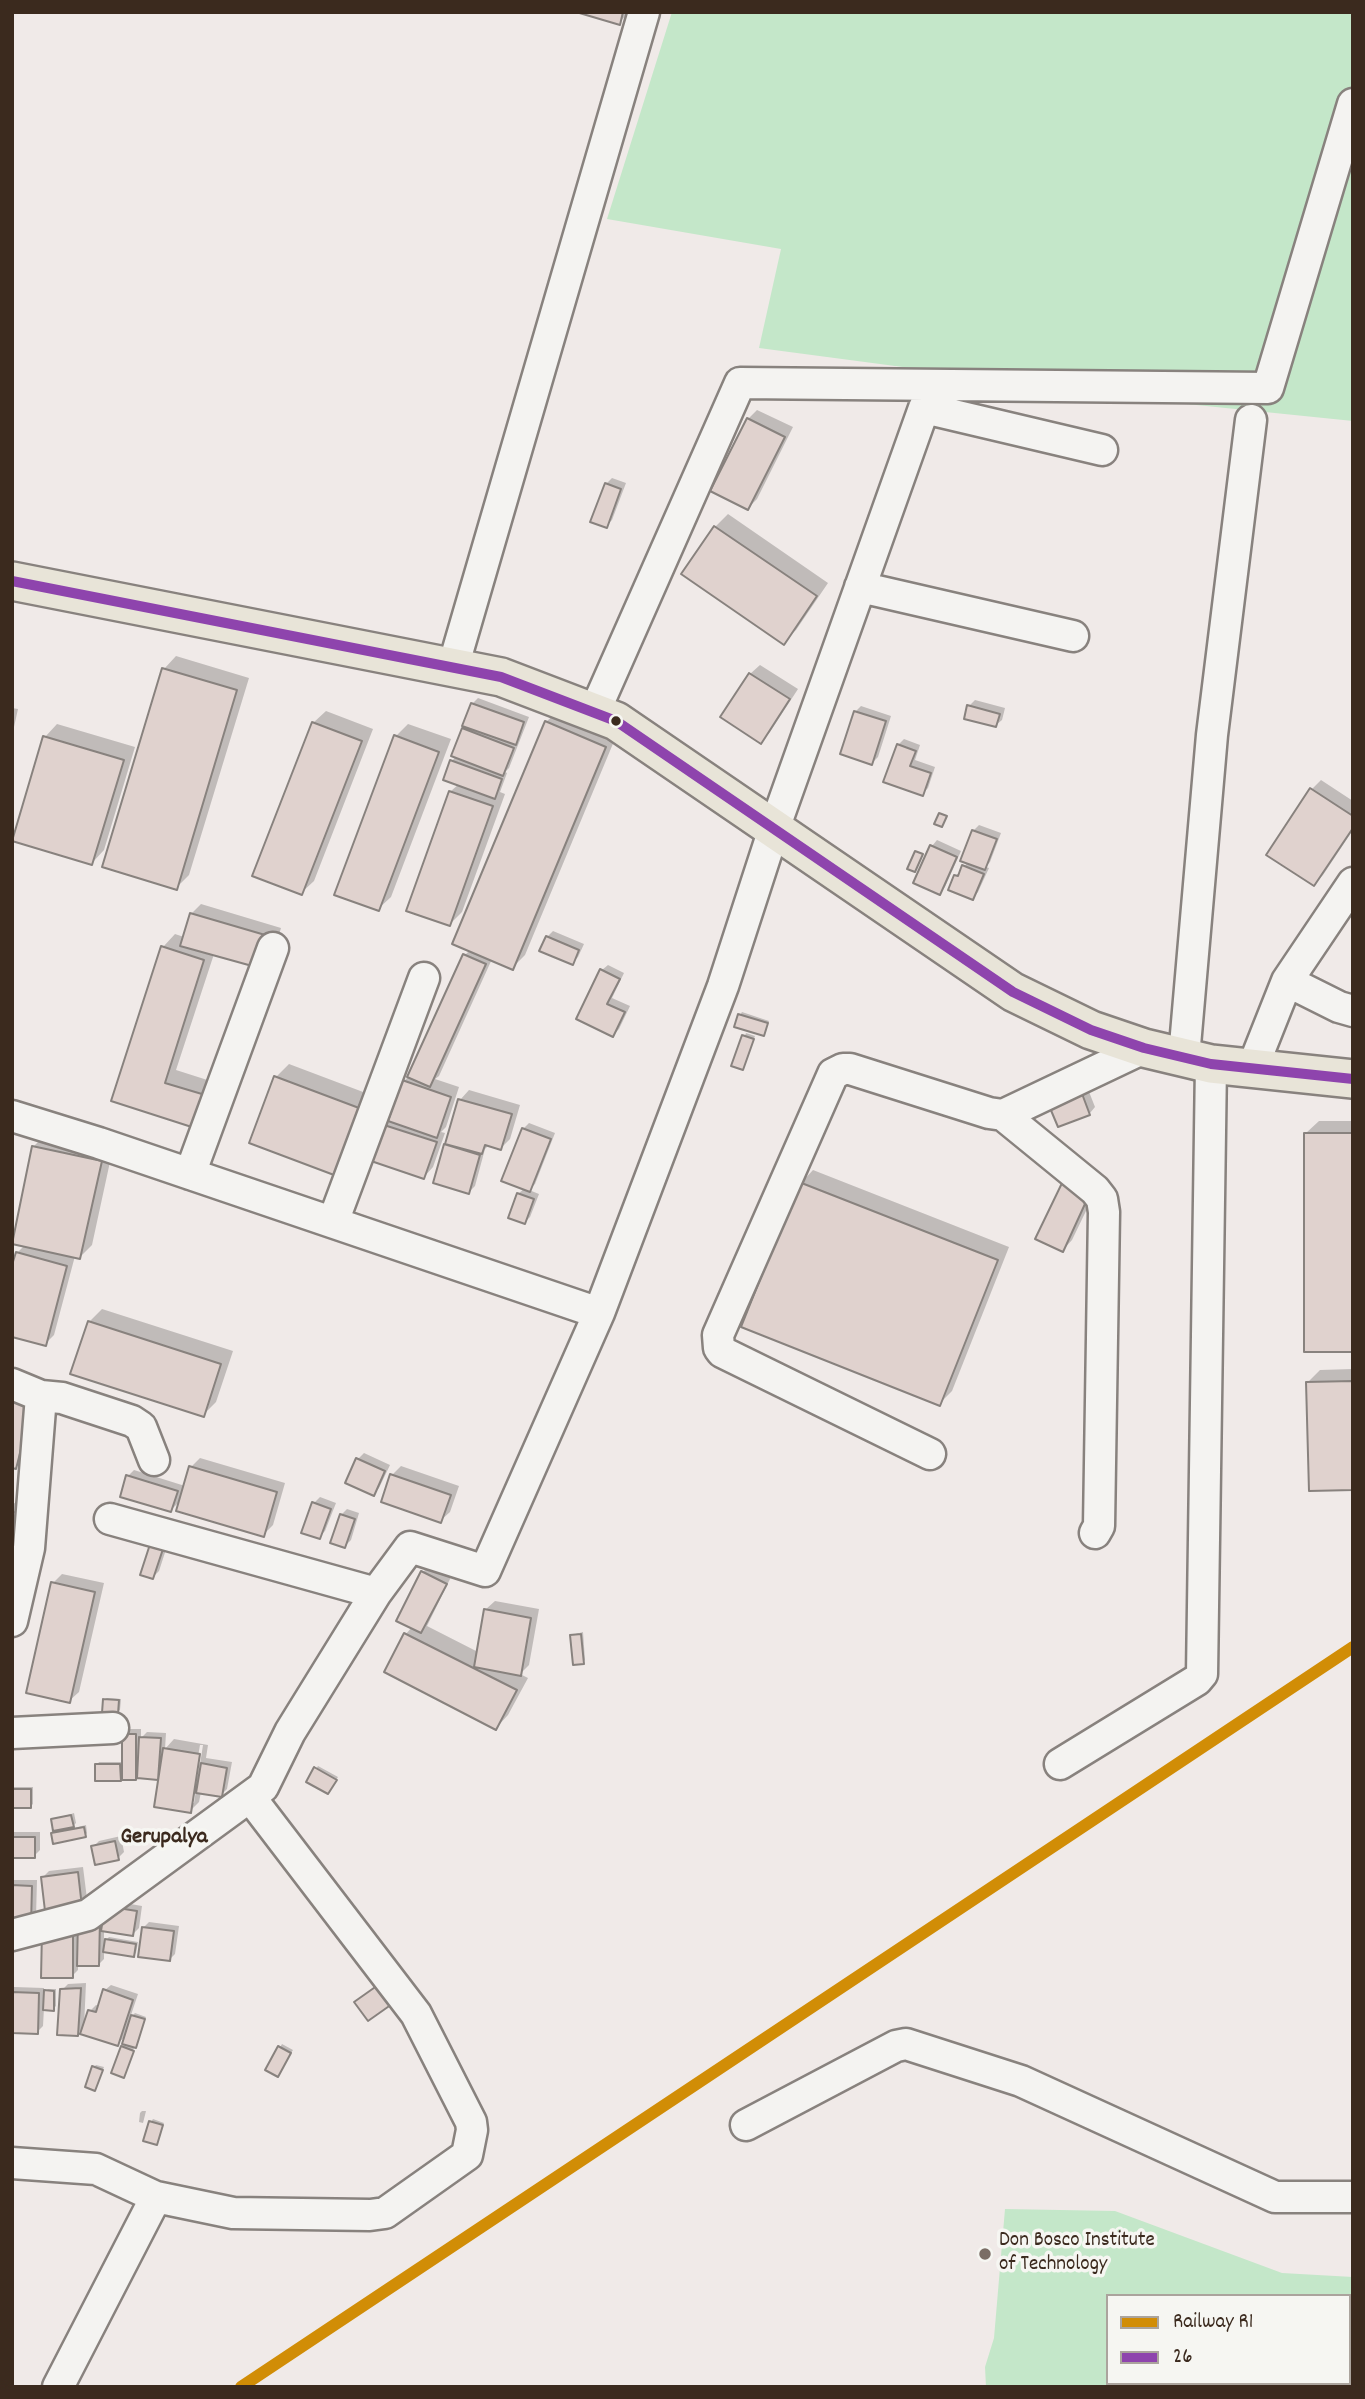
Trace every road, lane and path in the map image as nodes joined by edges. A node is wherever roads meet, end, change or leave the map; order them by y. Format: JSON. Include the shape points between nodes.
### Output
{"nodes":[{"id":1,"x":644,"y":12,"type":"edge"},
{"id":2,"x":1353,"y":104,"type":"edge"},
{"id":3,"x":1251,"y":420,"type":"dead end"},
{"id":4,"x":1102,"y":450,"type":"dead end"},
{"id":5,"x":12,"y":581,"type":"edge"},
{"id":6,"x":860,"y":587,"type":"junction"},
{"id":7,"x":1073,"y":636,"type":"dead end"},
{"id":8,"x":453,"y":667,"type":"junction"},
{"id":9,"x":594,"y":713,"type":"junction"},
{"id":10,"x":774,"y":829,"type":"junction"},
{"id":11,"x":1353,"y":883,"type":"edge"},
{"id":12,"x":274,"y":948,"type":"dead end"},
{"id":13,"x":424,"y":978,"type":"dead end"},
{"id":14,"x":1287,"y":981,"type":"junction"},
{"id":15,"x":1353,"y":1011,"type":"edge"},
{"id":16,"x":1144,"y":1048,"type":"junction"},
{"id":17,"x":1197,"y":1060,"type":"junction"},
{"id":18,"x":1252,"y":1069,"type":"junction"},
{"id":19,"x":1353,"y":1079,"type":"edge"},
{"id":20,"x":1003,"y":1115,"type":"junction"},
{"id":21,"x":12,"y":1116,"type":"edge"},
{"id":22,"x":190,"y":1174,"type":"junction"},
{"id":23,"x":333,"y":1222,"type":"junction"},
{"id":24,"x":599,"y":1312,"type":"junction"},
{"id":25,"x":12,"y":1384,"type":"edge"},
{"id":26,"x":41,"y":1396,"type":"junction"},
{"id":27,"x":930,"y":1454,"type":"dead end"},
{"id":28,"x":154,"y":1460,"type":"dead end"},
{"id":29,"x":110,"y":1519,"type":"dead end"},
{"id":30,"x":1095,"y":1533,"type":"dead end"},
{"id":31,"x":376,"y":1593,"type":"junction"},
{"id":32,"x":12,"y":1620,"type":"edge"},
{"id":33,"x":113,"y":1728,"type":"dead end"},
{"id":34,"x":12,"y":1733,"type":"edge"},
{"id":35,"x":1060,"y":1763,"type":"dead end"},
{"id":36,"x":250,"y":1797,"type":"junction"},
{"id":37,"x":12,"y":1935,"type":"edge"},
{"id":38,"x":746,"y":2125,"type":"dead end"},
{"id":39,"x":12,"y":2163,"type":"edge"},
{"id":40,"x":156,"y":2197,"type":"junction"},
{"id":41,"x":1353,"y":2197,"type":"edge"},
{"id":42,"x":58,"y":2387,"type":"edge"}],
"edges":[{"from":1,"to":8,"type":"street"},
{"from":2,"to":9,"type":"street","via":[[1268,388],[740,383]]},
{"from":3,"to":17,"type":"street","via":[[1212,735]]},
{"from":4,"to":6,"type":"street","via":[[925,408]]},
{"from":5,"to":8,"type":"main road"},
{"from":6,"to":7,"type":"street"},
{"from":6,"to":10,"type":"street"},
{"from":8,"to":9,"type":"main road","via":[[501,677]]},
{"from":9,"to":10,"type":"main road","via":[[616,722]]},
{"from":10,"to":16,"type":"main road","via":[[1013,992],[1091,1030]]},
{"from":10,"to":24,"type":"street","via":[[723,986]]},
{"from":11,"to":14,"type":"street"},
{"from":12,"to":22,"type":"street"},
{"from":13,"to":23,"type":"street"},
{"from":14,"to":15,"type":"street"},
{"from":14,"to":18,"type":"street"},
{"from":16,"to":17,"type":"main road"},
{"from":16,"to":20,"type":"street"},
{"from":17,"to":18,"type":"main road"},
{"from":17,"to":35,"type":"street","via":[[1202,1674]]},
{"from":18,"to":19,"type":"main road"},
{"from":20,"to":27,"type":"street","via":[[850,1069],[837,1071],[718,1335],[722,1352]]},
{"from":20,"to":30,"type":"street","via":[[1102,1199],[1099,1525]]},
{"from":21,"to":22,"type":"street"},
{"from":22,"to":23,"type":"street"},
{"from":23,"to":24,"type":"street"},
{"from":24,"to":31,"type":"street","via":[[485,1571],[410,1547]]},
{"from":25,"to":26,"type":"street"},
{"from":26,"to":28,"type":"street","via":[[62,1398],[132,1421],[141,1427]]},
{"from":26,"to":32,"type":"street","via":[[29,1548]]},
{"from":29,"to":31,"type":"street"},
{"from":31,"to":36,"type":"street","via":[[290,1732],[263,1787]]},
{"from":33,"to":34,"type":"street"},
{"from":36,"to":37,"type":"street","via":[[89,1915]]},
{"from":36,"to":40,"type":"street","via":[[416,2014],[471,2122],[468,2151],[378,2215],[233,2213]]},
{"from":38,"to":41,"type":"street","via":[[906,2044],[1021,2081],[1275,2197]]},
{"from":39,"to":40,"type":"street","via":[[96,2169]]},
{"from":40,"to":42,"type":"street"}]}
